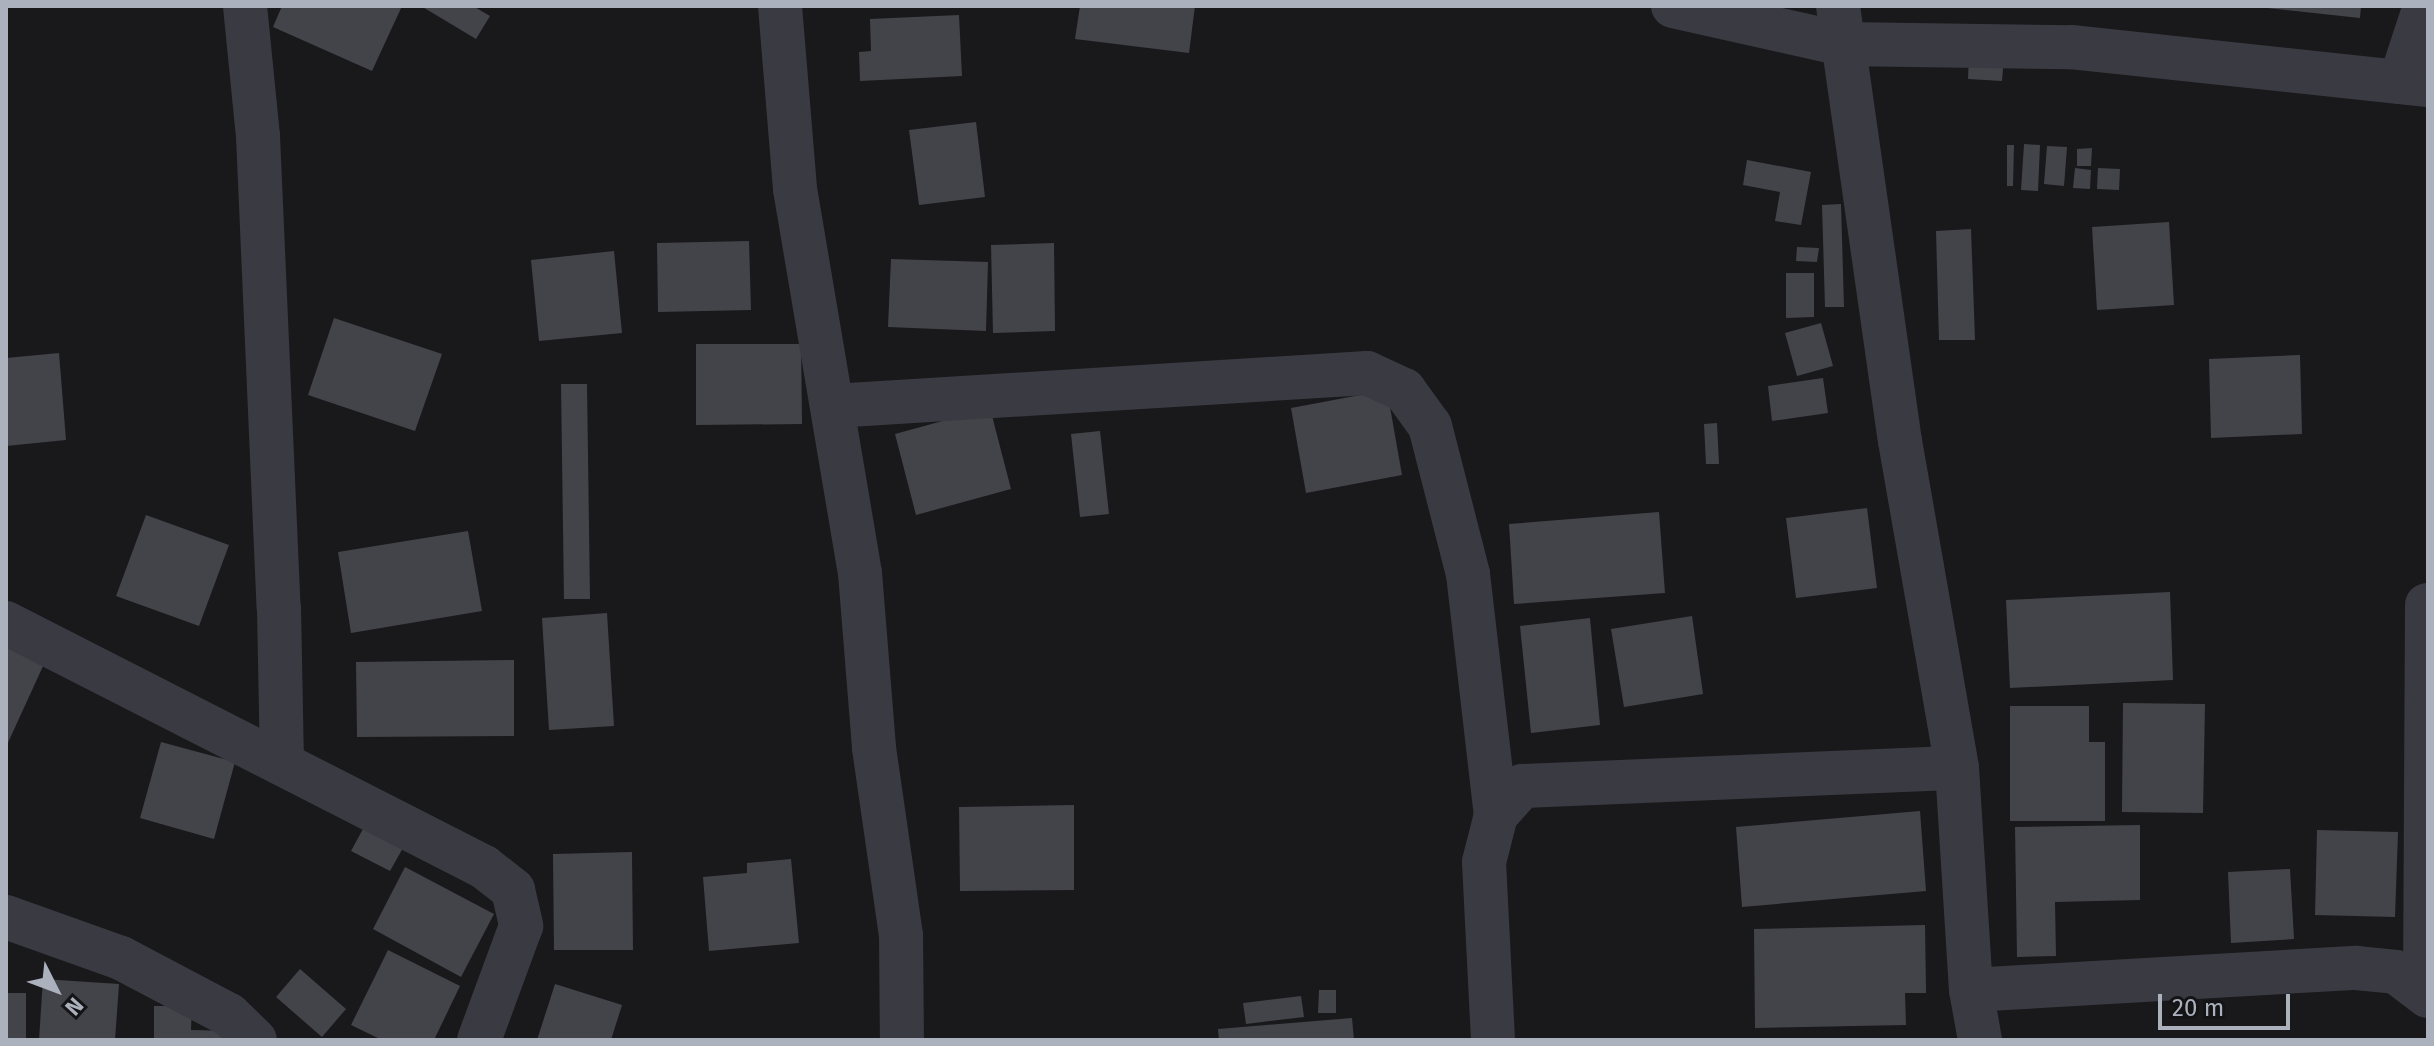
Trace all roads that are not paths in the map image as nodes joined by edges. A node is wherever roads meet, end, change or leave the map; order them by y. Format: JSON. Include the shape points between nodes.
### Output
{"nodes":[{"id":1,"x":245,"y":6,"type":"edge"},
{"id":2,"x":780,"y":6,"type":"edge"},
{"id":3,"x":1673,"y":6,"type":"edge"},
{"id":4,"x":2425,"y":6,"type":"edge"},
{"id":5,"x":1840,"y":25,"type":"edge"},
{"id":6,"x":2414,"y":84,"type":"edge"},
{"id":7,"x":833,"y":406,"type":"junction"},
{"id":8,"x":2427,"y":605,"type":"edge"},
{"id":9,"x":6,"y":623,"type":"edge"},
{"id":10,"x":282,"y":763,"type":"junction"},
{"id":11,"x":1957,"y":768,"type":"junction"},
{"id":12,"x":1496,"y":815,"type":"junction"},
{"id":13,"x":6,"y":917,"type":"edge"},
{"id":14,"x":1971,"y":990,"type":"junction"},
{"id":15,"x":2427,"y":994,"type":"edge"},
{"id":16,"x":255,"y":1040,"type":"edge"},
{"id":17,"x":479,"y":1040,"type":"edge"},
{"id":18,"x":902,"y":1040,"type":"edge"},
{"id":19,"x":1493,"y":1040,"type":"edge"},
{"id":20,"x":1980,"y":1040,"type":"edge"}],
"edges":[{"from":1,"to":10,"type":"street","via":[[258,136]]},
{"from":2,"to":7,"type":"street","via":[[795,189]]},
{"from":3,"to":5,"type":"street"},
{"from":4,"to":6,"type":"street"},
{"from":5,"to":6,"type":"street"},
{"from":5,"to":11,"type":"street","via":[[1900,441]]},
{"from":7,"to":12,"type":"street","via":[[1367,373],[1404,390],[1430,426],[1468,574]]},
{"from":7,"to":18,"type":"street","via":[[860,573],[874,748],[901,935]]},
{"from":8,"to":15,"type":"street"},
{"from":9,"to":10,"type":"street"},
{"from":10,"to":17,"type":"street","via":[[484,867],[513,890],[521,926]]},
{"from":11,"to":12,"type":"street","via":[[1522,786]]},
{"from":11,"to":14,"type":"street"},
{"from":12,"to":19,"type":"street","via":[[1484,862]]},
{"from":13,"to":16,"type":"street","via":[[121,958],[229,1015]]},
{"from":14,"to":15,"type":"street","via":[[2356,968],[2396,972]]},
{"from":14,"to":20,"type":"street"}]}
